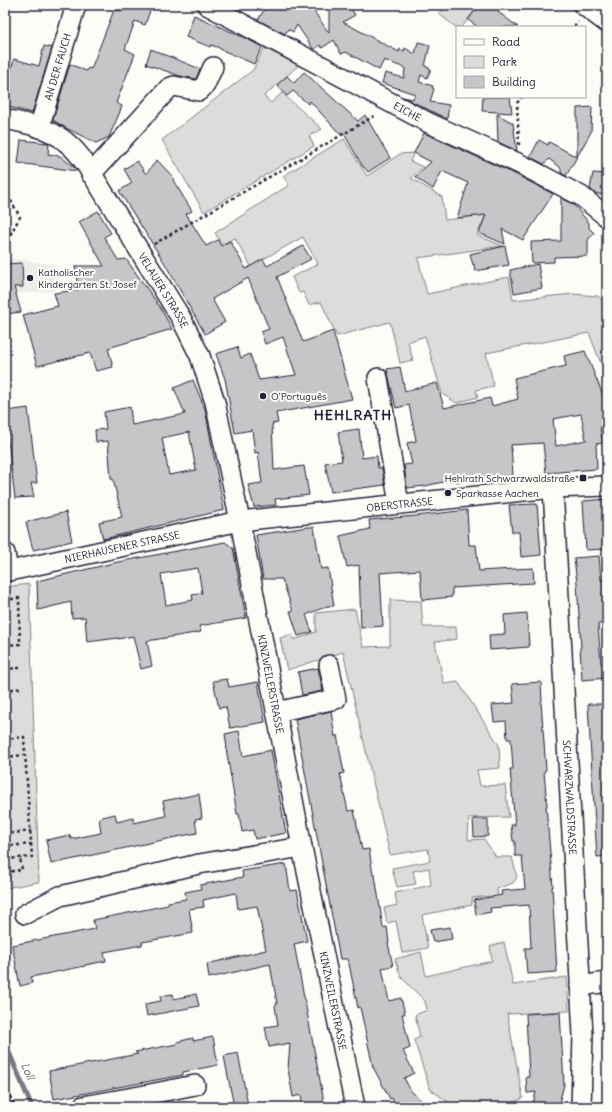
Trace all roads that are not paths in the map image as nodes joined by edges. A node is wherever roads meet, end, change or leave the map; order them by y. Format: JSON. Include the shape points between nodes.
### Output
{"nodes":[{"id":1,"x":76,"y":5,"type":"edge"},
{"id":2,"x":207,"y":5,"type":"edge"},
{"id":3,"x":583,"y":5,"type":"edge"},
{"id":4,"x":607,"y":23,"type":"edge"},
{"id":5,"x":213,"y":68,"type":"dead end"},
{"id":6,"x":5,"y":119,"type":"edge"},
{"id":7,"x":39,"y":128,"type":"junction"},
{"id":8,"x":91,"y":174,"type":"junction"},
{"id":9,"x":607,"y":217,"type":"edge"},
{"id":10,"x":378,"y":378,"type":"dead end"},
{"id":11,"x":607,"y":486,"type":"edge"},
{"id":12,"x":553,"y":488,"type":"junction"},
{"id":13,"x":399,"y":504,"type":"junction"},
{"id":14,"x":240,"y":520,"type":"junction"},
{"id":15,"x":5,"y":553,"type":"edge"},
{"id":16,"x":7,"y":572,"type":"edge"},
{"id":17,"x":329,"y":665,"type":"dead end"},
{"id":18,"x":276,"y":712,"type":"junction"},
{"id":19,"x":302,"y":847,"type":"junction"},
{"id":20,"x":25,"y":914,"type":"dead end"},
{"id":21,"x":607,"y":982,"type":"edge"},
{"id":22,"x":580,"y":986,"type":"junction"},
{"id":23,"x":195,"y":1085,"type":"dead end"},
{"id":24,"x":146,"y":1101,"type":"edge"},
{"id":25,"x":82,"y":1106,"type":"edge"},
{"id":26,"x":355,"y":1107,"type":"edge"},
{"id":27,"x":581,"y":1107,"type":"edge"}],
"edges":[{"from":1,"to":7,"type":"street","name":"AN DER FAUCH"},
{"from":2,"to":9,"type":"street","name":"EICHE","via":[[429,123],[520,164],[581,196]]},
{"from":3,"to":4,"type":"street"},
{"from":5,"to":8,"type":"street","via":[[205,85],[199,91],[174,86],[169,88]]},
{"from":6,"to":7,"type":"street","name":"VELAUER STRASSE"},
{"from":7,"to":8,"type":"street","name":"VELAUER STRASSE","via":[[66,141],[78,153]]},
{"from":8,"to":14,"type":"street","name":"VELAUER STRASSE","via":[[181,318],[200,356],[215,402]]},
{"from":10,"to":13,"type":"street"},
{"from":11,"to":12,"type":"street","name":"OBERSTRASSE"},
{"from":12,"to":13,"type":"street","name":"OBERSTRASSE"},
{"from":12,"to":22,"type":"street","name":"SCHWARZWALDSTRASSE"},
{"from":13,"to":14,"type":"street","name":"OBERSTRASSE"},
{"from":14,"to":16,"type":"street","name":"NIERHAUSENER STRASSE"},
{"from":14,"to":18,"type":"street","name":"KINZWEILERSTRASSE"},
{"from":15,"to":16,"type":"street"},
{"from":17,"to":18,"type":"street","via":[[336,699]]},
{"from":18,"to":19,"type":"street","name":"KINZWEILERSTRASSE"},
{"from":19,"to":20,"type":"street","via":[[199,864],[60,896]]},
{"from":19,"to":26,"type":"street","name":"KINZWEILERSTRASSE"},
{"from":21,"to":22,"type":"street"},
{"from":22,"to":27,"type":"street","name":"SCHWARZWALDSTRASSE","via":[[583,1035]]},
{"from":23,"to":24,"type":"street"},
{"from":24,"to":25,"type":"street"}]}
